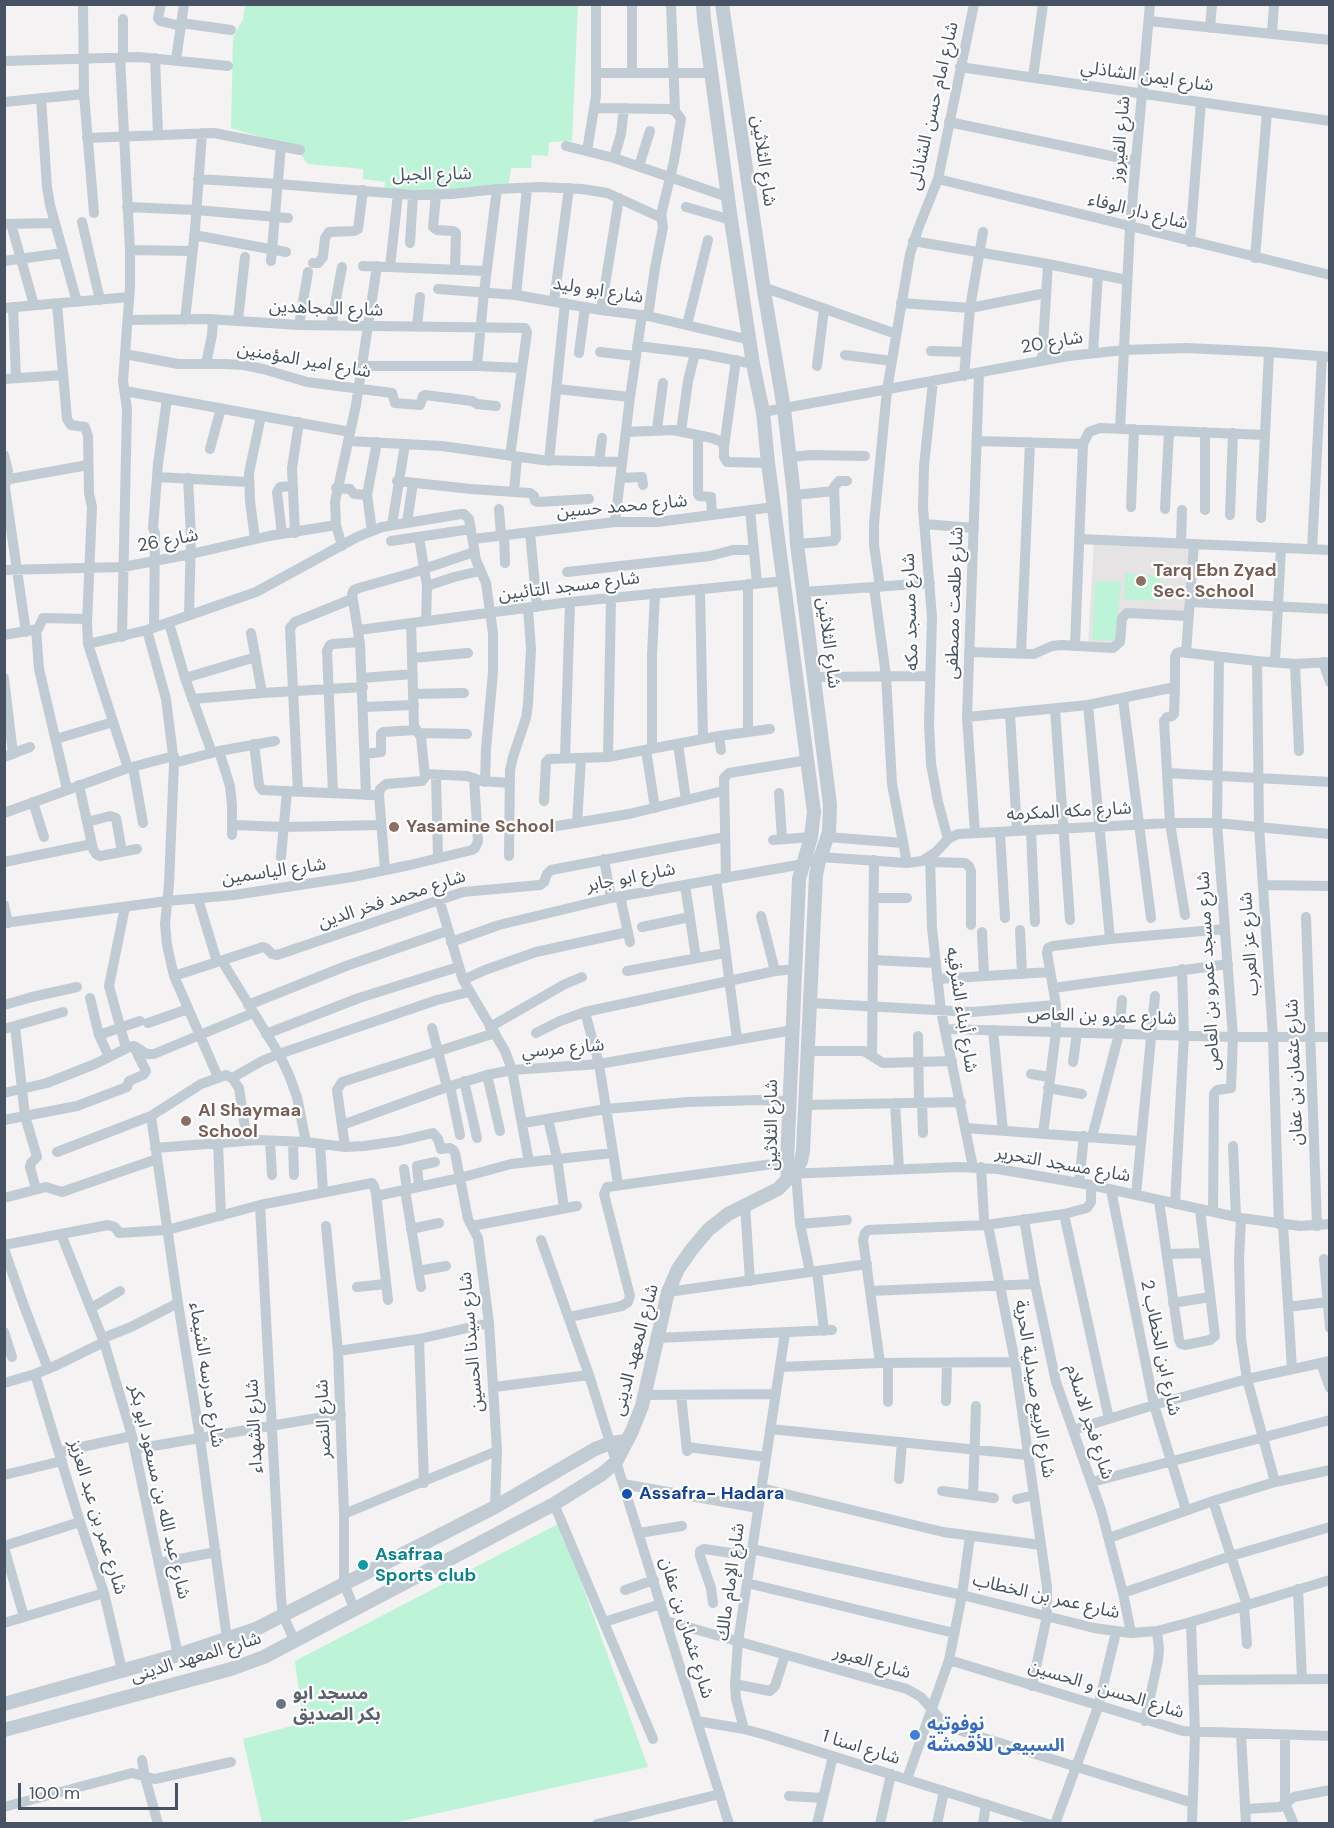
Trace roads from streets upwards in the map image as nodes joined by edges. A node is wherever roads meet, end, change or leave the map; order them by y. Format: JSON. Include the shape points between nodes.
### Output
{"nodes":[{"id":1,"x":83,"y":4,"type":"edge"},
{"id":2,"x":162,"y":4,"type":"edge"},
{"id":3,"x":184,"y":4,"type":"edge"},
{"id":4,"x":596,"y":4,"type":"edge"},
{"id":5,"x":632,"y":4,"type":"edge"},
{"id":6,"x":670,"y":4,"type":"edge"},
{"id":7,"x":703,"y":4,"type":"edge"},
{"id":8,"x":722,"y":4,"type":"edge"},
{"id":9,"x":974,"y":4,"type":"edge"},
{"id":10,"x":1043,"y":4,"type":"edge"},
{"id":11,"x":1150,"y":4,"type":"edge"},
{"id":12,"x":1212,"y":4,"type":"edge"},
{"id":13,"x":1274,"y":4,"type":"edge"},
{"id":14,"x":123,"y":19,"type":"dead end"},
{"id":15,"x":1149,"y":21,"type":"junction"},
{"id":16,"x":181,"y":24,"type":"junction"},
{"id":17,"x":1210,"y":28,"type":"junction"},
{"id":18,"x":231,"y":30,"type":"dead end"},
{"id":19,"x":1272,"y":34,"type":"junction"},
{"id":20,"x":1329,"y":40,"type":"edge"},
{"id":21,"x":121,"y":57,"type":"junction"},
{"id":22,"x":155,"y":58,"type":"junction"},
{"id":23,"x":82,"y":59,"type":"junction"},
{"id":24,"x":176,"y":60,"type":"junction"},
{"id":25,"x":4,"y":61,"type":"edge"},
{"id":26,"x":228,"y":66,"type":"dead end"},
{"id":27,"x":960,"y":67,"type":"junction"},
{"id":28,"x":596,"y":73,"type":"junction"},
{"id":29,"x":632,"y":73,"type":"junction"},
{"id":30,"x":673,"y":73,"type":"junction"},
{"id":31,"x":711,"y":73,"type":"junction"},
{"id":32,"x":1034,"y":77,"type":"junction"},
{"id":33,"x":1141,"y":93,"type":"junction"},
{"id":34,"x":84,"y":94,"type":"junction"},
{"id":35,"x":41,"y":98,"type":"junction"},
{"id":36,"x":4,"y":102,"type":"edge"},
{"id":37,"x":1201,"y":102,"type":"junction"},
{"id":38,"x":595,"y":108,"type":"junction"},
{"id":39,"x":624,"y":108,"type":"junction"},
{"id":40,"x":670,"y":110,"type":"junction"},
{"id":41,"x":1267,"y":112,"type":"junction"},
{"id":42,"x":1329,"y":121,"type":"edge"},
{"id":43,"x":949,"y":122,"type":"junction"},
{"id":44,"x":650,"y":131,"type":"dead end"},
{"id":45,"x":201,"y":133,"type":"junction"},
{"id":46,"x":158,"y":134,"type":"junction"},
{"id":47,"x":123,"y":136,"type":"junction"},
{"id":48,"x":87,"y":138,"type":"junction"},
{"id":49,"x":281,"y":146,"type":"junction"},
{"id":50,"x":566,"y":146,"type":"dead end"},
{"id":51,"x":300,"y":150,"type":"dead end"},
{"id":52,"x":587,"y":150,"type":"junction"},
{"id":53,"x":614,"y":158,"type":"junction"},
{"id":54,"x":1135,"y":161,"type":"junction"},
{"id":55,"x":639,"y":166,"type":"junction"},
{"id":56,"x":671,"y":177,"type":"junction"},
{"id":57,"x":938,"y":179,"type":"junction"},
{"id":58,"x":198,"y":180,"type":"junction"},
{"id":59,"x":278,"y":184,"type":"junction"},
{"id":60,"x":527,"y":188,"type":"junction"},
{"id":61,"x":569,"y":188,"type":"junction"},
{"id":62,"x":497,"y":189,"type":"junction"},
{"id":63,"x":363,"y":190,"type":"junction"},
{"id":64,"x":398,"y":194,"type":"junction"},
{"id":65,"x":413,"y":195,"type":"junction"},
{"id":66,"x":436,"y":195,"type":"junction"},
{"id":67,"x":728,"y":197,"type":"junction"},
{"id":68,"x":619,"y":198,"type":"junction"},
{"id":69,"x":128,"y":207,"type":"junction"},
{"id":70,"x":686,"y":207,"type":"dead end"},
{"id":71,"x":196,"y":210,"type":"junction"},
{"id":72,"x":94,"y":213,"type":"dead end"},
{"id":73,"x":275,"y":217,"type":"junction"},
{"id":74,"x":288,"y":218,"type":"dead end"},
{"id":75,"x":662,"y":218,"type":"junction"},
{"id":76,"x":731,"y":220,"type":"junction"},
{"id":77,"x":82,"y":222,"type":"dead end"},
{"id":78,"x":55,"y":223,"type":"junction"},
{"id":79,"x":8,"y":224,"type":"edge"},
{"id":80,"x":1130,"y":227,"type":"junction"},
{"id":81,"x":983,"y":232,"type":"dead end"},
{"id":82,"x":194,"y":235,"type":"junction"},
{"id":83,"x":708,"y":240,"type":"dead end"},
{"id":84,"x":913,"y":242,"type":"junction"},
{"id":85,"x":1190,"y":242,"type":"junction"},
{"id":86,"x":410,"y":243,"type":"dead end"},
{"id":87,"x":130,"y":249,"type":"junction"},
{"id":88,"x":272,"y":249,"type":"junction"},
{"id":89,"x":193,"y":251,"type":"junction"},
{"id":90,"x":286,"y":252,"type":"dead end"},
{"id":91,"x":980,"y":252,"type":"junction"},
{"id":92,"x":63,"y":253,"type":"junction"},
{"id":93,"x":245,"y":257,"type":"dead end"},
{"id":94,"x":1255,"y":258,"type":"junction"},
{"id":95,"x":21,"y":259,"type":"junction"},
{"id":96,"x":4,"y":261,"type":"edge"},
{"id":97,"x":271,"y":261,"type":"dead end"},
{"id":98,"x":1048,"y":264,"type":"junction"},
{"id":99,"x":363,"y":266,"type":"dead end"},
{"id":100,"x":377,"y":266,"type":"junction"},
{"id":101,"x":342,"y":267,"type":"dead end"},
{"id":102,"x":390,"y":267,"type":"junction"},
{"id":103,"x":455,"y":269,"type":"junction"},
{"id":104,"x":486,"y":271,"type":"junction"},
{"id":105,"x":1098,"y":274,"type":"junction"},
{"id":106,"x":1329,"y":275,"type":"edge"},
{"id":107,"x":1127,"y":280,"type":"junction"},
{"id":108,"x":438,"y":289,"type":"dead end"},
{"id":109,"x":763,"y":289,"type":"junction"},
{"id":110,"x":484,"y":292,"type":"junction"},
{"id":111,"x":1046,"y":293,"type":"junction"},
{"id":112,"x":516,"y":295,"type":"junction"},
{"id":113,"x":742,"y":295,"type":"junction"},
{"id":114,"x":129,"y":297,"type":"junction"},
{"id":115,"x":420,"y":297,"type":"dead end"},
{"id":116,"x":100,"y":300,"type":"junction"},
{"id":117,"x":77,"y":302,"type":"junction"},
{"id":118,"x":560,"y":302,"type":"junction"},
{"id":119,"x":901,"y":303,"type":"junction"},
{"id":120,"x":57,"y":304,"type":"junction"},
{"id":121,"x":34,"y":305,"type":"junction"},
{"id":122,"x":9,"y":307,"type":"edge"},
{"id":123,"x":585,"y":307,"type":"junction"},
{"id":124,"x":970,"y":308,"type":"junction"},
{"id":125,"x":824,"y":309,"type":"junction"},
{"id":126,"x":601,"y":310,"type":"junction"},
{"id":127,"x":645,"y":315,"type":"junction"},
{"id":128,"x":213,"y":319,"type":"junction"},
{"id":129,"x":128,"y":320,"type":"junction"},
{"id":130,"x":185,"y":320,"type":"junction"},
{"id":131,"x":238,"y":320,"type":"junction"},
{"id":132,"x":299,"y":325,"type":"junction"},
{"id":133,"x":687,"y":325,"type":"junction"},
{"id":134,"x":331,"y":326,"type":"junction"},
{"id":135,"x":367,"y":327,"type":"junction"},
{"id":136,"x":417,"y":327,"type":"junction"},
{"id":137,"x":480,"y":327,"type":"junction"},
{"id":138,"x":896,"y":334,"type":"junction"},
{"id":139,"x":750,"y":340,"type":"junction"},
{"id":140,"x":1329,"y":347,"type":"edge"},
{"id":141,"x":1124,"y":350,"type":"junction"},
{"id":142,"x":636,"y":351,"type":"junction"},
{"id":143,"x":931,"y":351,"type":"dead end"},
{"id":144,"x":1269,"y":351,"type":"junction"},
{"id":145,"x":600,"y":352,"type":"dead end"},
{"id":146,"x":966,"y":352,"type":"junction"},
{"id":147,"x":579,"y":353,"type":"dead end"},
{"id":148,"x":695,"y":353,"type":"junction"},
{"id":149,"x":1093,"y":353,"type":"junction"},
{"id":150,"x":125,"y":354,"type":"junction"},
{"id":151,"x":845,"y":355,"type":"dead end"},
{"id":152,"x":1327,"y":357,"type":"edge"},
{"id":153,"x":735,"y":360,"type":"junction"},
{"id":154,"x":892,"y":361,"type":"junction"},
{"id":155,"x":1042,"y":361,"type":"junction"},
{"id":156,"x":206,"y":364,"type":"junction"},
{"id":157,"x":753,"y":364,"type":"junction"},
{"id":158,"x":362,"y":366,"type":"junction"},
{"id":159,"x":477,"y":366,"type":"junction"},
{"id":160,"x":817,"y":366,"type":"dead end"},
{"id":161,"x":522,"y":368,"type":"junction"},
{"id":162,"x":979,"y":373,"type":"junction"},
{"id":163,"x":63,"y":375,"type":"junction"},
{"id":164,"x":964,"y":376,"type":"junction"},
{"id":165,"x":10,"y":378,"type":"edge"},
{"id":166,"x":933,"y":381,"type":"junction"},
{"id":167,"x":663,"y":383,"type":"dead end"},
{"id":168,"x":358,"y":389,"type":"junction"},
{"id":169,"x":556,"y":389,"type":"junction"},
{"id":170,"x":887,"y":390,"type":"junction"},
{"id":171,"x":125,"y":391,"type":"junction"},
{"id":172,"x":630,"y":397,"type":"junction"},
{"id":173,"x":167,"y":399,"type":"junction"},
{"id":174,"x":496,"y":406,"type":"dead end"},
{"id":175,"x":221,"y":408,"type":"junction"},
{"id":176,"x":784,"y":409,"type":"junction"},
{"id":177,"x":763,"y":412,"type":"junction"},
{"id":178,"x":261,"y":416,"type":"junction"},
{"id":179,"x":299,"y":422,"type":"junction"},
{"id":180,"x":657,"y":429,"type":"junction"},
{"id":181,"x":1120,"y":429,"type":"junction"},
{"id":182,"x":1134,"y":429,"type":"junction"},
{"id":183,"x":681,"y":431,"type":"junction"},
{"id":184,"x":1169,"y":431,"type":"junction"},
{"id":185,"x":626,"y":432,"type":"junction"},
{"id":186,"x":1205,"y":432,"type":"junction"},
{"id":187,"x":1233,"y":434,"type":"junction"},
{"id":188,"x":698,"y":435,"type":"junction"},
{"id":189,"x":1265,"y":435,"type":"junction"},
{"id":190,"x":349,"y":436,"type":"junction"},
{"id":191,"x":602,"y":438,"type":"dead end"},
{"id":192,"x":978,"y":441,"type":"junction"},
{"id":193,"x":377,"y":442,"type":"junction"},
{"id":194,"x":1030,"y":442,"type":"junction"},
{"id":195,"x":405,"y":444,"type":"junction"},
{"id":196,"x":1083,"y":444,"type":"junction"},
{"id":197,"x":724,"y":447,"type":"junction"},
{"id":198,"x":210,"y":449,"type":"dead end"},
{"id":199,"x":4,"y":455,"type":"edge"},
{"id":200,"x":865,"y":456,"type":"dead end"},
{"id":201,"x":514,"y":457,"type":"junction"},
{"id":202,"x":789,"y":457,"type":"junction"},
{"id":203,"x":549,"y":461,"type":"junction"},
{"id":204,"x":599,"y":462,"type":"junction"},
{"id":205,"x":622,"y":462,"type":"junction"},
{"id":206,"x":768,"y":463,"type":"junction"},
{"id":207,"x":88,"y":465,"type":"junction"},
{"id":208,"x":157,"y":477,"type":"junction"},
{"id":209,"x":188,"y":478,"type":"junction"},
{"id":210,"x":620,"y":478,"type":"junction"},
{"id":211,"x":6,"y":480,"type":"edge"},
{"id":212,"x":398,"y":481,"type":"junction"},
{"id":213,"x":847,"y":481,"type":"dead end"},
{"id":214,"x":248,"y":482,"type":"junction"},
{"id":215,"x":412,"y":483,"type":"junction"},
{"id":216,"x":643,"y":485,"type":"dead end"},
{"id":217,"x":292,"y":486,"type":"junction"},
{"id":218,"x":336,"y":488,"type":"junction"},
{"id":219,"x":834,"y":491,"type":"junction"},
{"id":220,"x":514,"y":492,"type":"junction"},
{"id":221,"x":368,"y":495,"type":"junction"},
{"id":222,"x":794,"y":495,"type":"junction"},
{"id":223,"x":590,"y":499,"type":"dead end"},
{"id":224,"x":774,"y":507,"type":"junction"},
{"id":225,"x":1131,"y":507,"type":"dead end"},
{"id":226,"x":499,"y":509,"type":"dead end"},
{"id":227,"x":1165,"y":509,"type":"dead end"},
{"id":228,"x":750,"y":510,"type":"junction"},
{"id":229,"x":1182,"y":510,"type":"dead end"},
{"id":230,"x":1205,"y":510,"type":"dead end"},
{"id":231,"x":712,"y":515,"type":"junction"},
{"id":232,"x":1230,"y":515,"type":"dead end"},
{"id":233,"x":1262,"y":518,"type":"dead end"},
{"id":234,"x":407,"y":522,"type":"junction"},
{"id":235,"x":615,"y":522,"type":"junction"},
{"id":236,"x":924,"y":524,"type":"junction"},
{"id":237,"x":336,"y":525,"type":"junction"},
{"id":238,"x":392,"y":525,"type":"junction"},
{"id":239,"x":974,"y":528,"type":"junction"},
{"id":240,"x":471,"y":529,"type":"junction"},
{"id":241,"x":372,"y":531,"type":"junction"},
{"id":242,"x":295,"y":532,"type":"junction"},
{"id":243,"x":530,"y":532,"type":"junction"},
{"id":244,"x":282,"y":534,"type":"junction"},
{"id":245,"x":503,"y":535,"type":"junction"},
{"id":246,"x":419,"y":537,"type":"junction"},
{"id":247,"x":255,"y":539,"type":"junction"},
{"id":248,"x":1078,"y":539,"type":"junction"},
{"id":249,"x":391,"y":541,"type":"dead end"},
{"id":250,"x":1181,"y":543,"type":"junction"},
{"id":251,"x":797,"y":544,"type":"junction"},
{"id":252,"x":1194,"y":544,"type":"junction"},
{"id":253,"x":342,"y":546,"type":"junction"},
{"id":254,"x":1281,"y":548,"type":"junction"},
{"id":255,"x":1312,"y":549,"type":"junction"},
{"id":256,"x":754,"y":550,"type":"junction"},
{"id":257,"x":1329,"y":550,"type":"edge"},
{"id":258,"x":474,"y":552,"type":"junction"},
{"id":259,"x":191,"y":554,"type":"junction"},
{"id":260,"x":155,"y":561,"type":"junction"},
{"id":261,"x":505,"y":563,"type":"dead end"},
{"id":262,"x":123,"y":567,"type":"junction"},
{"id":263,"x":90,"y":568,"type":"junction"},
{"id":264,"x":425,"y":569,"type":"junction"},
{"id":265,"x":4,"y":570,"type":"edge"},
{"id":266,"x":17,"y":570,"type":"junction"},
{"id":267,"x":480,"y":571,"type":"junction"},
{"id":268,"x":567,"y":573,"type":"dead end"},
{"id":269,"x":930,"y":583,"type":"junction"},
{"id":270,"x":752,"y":584,"type":"junction"},
{"id":271,"x":427,"y":586,"type":"junction"},
{"id":272,"x":785,"y":587,"type":"junction"},
{"id":273,"x":877,"y":587,"type":"junction"},
{"id":274,"x":700,"y":589,"type":"junction"},
{"id":275,"x":803,"y":592,"type":"junction"},
{"id":276,"x":655,"y":593,"type":"junction"},
{"id":277,"x":611,"y":598,"type":"junction"},
{"id":278,"x":352,"y":599,"type":"junction"},
{"id":279,"x":570,"y":602,"type":"junction"},
{"id":280,"x":1190,"y":602,"type":"junction"},
{"id":281,"x":1278,"y":606,"type":"junction"},
{"id":282,"x":533,"y":608,"type":"junction"},
{"id":283,"x":1329,"y":609,"type":"edge"},
{"id":284,"x":491,"y":613,"type":"junction"},
{"id":285,"x":189,"y":615,"type":"junction"},
{"id":286,"x":1189,"y":616,"type":"junction"},
{"id":287,"x":87,"y":619,"type":"junction"},
{"id":288,"x":426,"y":621,"type":"junction"},
{"id":289,"x":169,"y":623,"type":"junction"},
{"id":290,"x":411,"y":623,"type":"junction"},
{"id":291,"x":151,"y":629,"type":"junction"},
{"id":292,"x":359,"y":630,"type":"junction"},
{"id":293,"x":31,"y":631,"type":"junction"},
{"id":294,"x":251,"y":633,"type":"dead end"},
{"id":295,"x":4,"y":635,"type":"edge"},
{"id":296,"x":122,"y":637,"type":"junction"},
{"id":297,"x":360,"y":642,"type":"junction"},
{"id":298,"x":88,"y":644,"type":"junction"},
{"id":299,"x":1075,"y":646,"type":"junction"},
{"id":300,"x":969,"y":652,"type":"junction"},
{"id":301,"x":468,"y":653,"type":"dead end"},
{"id":302,"x":1021,"y":653,"type":"junction"},
{"id":303,"x":1186,"y":653,"type":"junction"},
{"id":304,"x":256,"y":657,"type":"junction"},
{"id":305,"x":412,"y":657,"type":"junction"},
{"id":306,"x":1219,"y":657,"type":"junction"},
{"id":307,"x":1257,"y":661,"type":"junction"},
{"id":308,"x":1275,"y":662,"type":"junction"},
{"id":309,"x":1326,"y":662,"type":"edge"},
{"id":310,"x":1295,"y":664,"type":"junction"},
{"id":311,"x":413,"y":674,"type":"junction"},
{"id":312,"x":885,"y":676,"type":"junction"},
{"id":313,"x":930,"y":676,"type":"junction"},
{"id":314,"x":814,"y":677,"type":"junction"},
{"id":315,"x":4,"y":678,"type":"edge"},
{"id":316,"x":184,"y":678,"type":"junction"},
{"id":317,"x":1329,"y":682,"type":"edge"},
{"id":318,"x":363,"y":683,"type":"junction"},
{"id":319,"x":1175,"y":687,"type":"junction"},
{"id":320,"x":328,"y":690,"type":"junction"},
{"id":321,"x":294,"y":692,"type":"junction"},
{"id":322,"x":262,"y":693,"type":"junction"},
{"id":323,"x":464,"y":693,"type":"dead end"},
{"id":324,"x":192,"y":699,"type":"junction"},
{"id":325,"x":413,"y":699,"type":"junction"},
{"id":326,"x":1123,"y":699,"type":"junction"},
{"id":327,"x":1088,"y":705,"type":"junction"},
{"id":328,"x":363,"y":706,"type":"junction"},
{"id":329,"x":6,"y":708,"type":"edge"},
{"id":330,"x":1055,"y":709,"type":"junction"},
{"id":331,"x":1010,"y":714,"type":"junction"},
{"id":332,"x":967,"y":717,"type":"junction"},
{"id":333,"x":113,"y":722,"type":"junction"},
{"id":334,"x":770,"y":729,"type":"dead end"},
{"id":335,"x":418,"y":732,"type":"junction"},
{"id":336,"x":748,"y":732,"type":"junction"},
{"id":337,"x":467,"y":734,"type":"dead end"},
{"id":338,"x":719,"y":736,"type":"junction"},
{"id":339,"x":56,"y":739,"type":"junction"},
{"id":340,"x":703,"y":739,"type":"junction"},
{"id":341,"x":275,"y":741,"type":"dead end"},
{"id":342,"x":254,"y":744,"type":"junction"},
{"id":343,"x":678,"y":744,"type":"junction"},
{"id":344,"x":30,"y":747,"type":"dead end"},
{"id":345,"x":649,"y":749,"type":"junction"},
{"id":346,"x":721,"y":750,"type":"dead end"},
{"id":347,"x":1299,"y":751,"type":"dead end"},
{"id":348,"x":215,"y":752,"type":"junction"},
{"id":349,"x":365,"y":754,"type":"junction"},
{"id":350,"x":9,"y":755,"type":"edge"},
{"id":351,"x":608,"y":757,"type":"junction"},
{"id":352,"x":565,"y":758,"type":"junction"},
{"id":353,"x":581,"y":759,"type":"junction"},
{"id":354,"x":174,"y":760,"type":"junction"},
{"id":355,"x":808,"y":760,"type":"junction"},
{"id":356,"x":130,"y":767,"type":"junction"},
{"id":357,"x":1167,"y":773,"type":"junction"},
{"id":358,"x":431,"y":774,"type":"junction"},
{"id":359,"x":1217,"y":776,"type":"junction"},
{"id":360,"x":1257,"y":777,"type":"junction"},
{"id":361,"x":480,"y":780,"type":"junction"},
{"id":362,"x":1329,"y":782,"type":"edge"},
{"id":363,"x":510,"y":783,"type":"junction"},
{"id":364,"x":79,"y":786,"type":"junction"},
{"id":365,"x":67,"y":789,"type":"junction"},
{"id":366,"x":287,"y":791,"type":"junction"},
{"id":367,"x":723,"y":791,"type":"junction"},
{"id":368,"x":298,"y":792,"type":"junction"},
{"id":369,"x":333,"y":793,"type":"junction"},
{"id":370,"x":779,"y":793,"type":"dead end"},
{"id":371,"x":366,"y":795,"type":"junction"},
{"id":372,"x":379,"y":795,"type":"junction"},
{"id":373,"x":686,"y":800,"type":"junction"},
{"id":374,"x":544,"y":801,"type":"dead end"},
{"id":375,"x":33,"y":802,"type":"junction"},
{"id":376,"x":655,"y":808,"type":"junction"},
{"id":377,"x":4,"y":813,"type":"edge"},
{"id":378,"x":87,"y":822,"type":"junction"},
{"id":379,"x":144,"y":823,"type":"dead end"},
{"id":380,"x":577,"y":823,"type":"junction"},
{"id":381,"x":1170,"y":823,"type":"junction"},
{"id":382,"x":1217,"y":823,"type":"junction"},
{"id":383,"x":1140,"y":824,"type":"junction"},
{"id":384,"x":381,"y":825,"type":"junction"},
{"id":385,"x":551,"y":826,"type":"dead end"},
{"id":386,"x":1101,"y":826,"type":"junction"},
{"id":387,"x":1259,"y":826,"type":"junction"},
{"id":388,"x":284,"y":827,"type":"junction"},
{"id":389,"x":1064,"y":829,"type":"junction"},
{"id":390,"x":1017,"y":831,"type":"junction"},
{"id":391,"x":1031,"y":831,"type":"junction"},
{"id":392,"x":1000,"y":832,"type":"junction"},
{"id":393,"x":975,"y":833,"type":"junction"},
{"id":394,"x":1329,"y":834,"type":"edge"},
{"id":395,"x":44,"y":837,"type":"dead end"},
{"id":396,"x":724,"y":837,"type":"junction"},
{"id":397,"x":812,"y":837,"type":"junction"},
{"id":398,"x":827,"y":837,"type":"junction"},
{"id":399,"x":948,"y":839,"type":"junction"},
{"id":400,"x":903,"y":843,"type":"junction"},
{"id":401,"x":92,"y":844,"type":"junction"},
{"id":402,"x":137,"y":849,"type":"dead end"},
{"id":403,"x":122,"y":852,"type":"junction"},
{"id":404,"x":509,"y":856,"type":"dead end"},
{"id":405,"x":281,"y":857,"type":"dead end"},
{"id":406,"x":820,"y":857,"type":"junction"},
{"id":407,"x":438,"y":858,"type":"junction"},
{"id":408,"x":604,"y":859,"type":"junction"},
{"id":409,"x":930,"y":859,"type":"junction"},
{"id":410,"x":874,"y":860,"type":"junction"},
{"id":411,"x":4,"y":862,"type":"edge"},
{"id":412,"x":906,"y":862,"type":"junction"},
{"id":413,"x":803,"y":864,"type":"junction"},
{"id":414,"x":385,"y":870,"type":"junction"},
{"id":415,"x":721,"y":879,"type":"junction"},
{"id":416,"x":684,"y":885,"type":"junction"},
{"id":417,"x":1263,"y":885,"type":"junction"},
{"id":418,"x":1329,"y":886,"type":"edge"},
{"id":419,"x":615,"y":897,"type":"junction"},
{"id":420,"x":874,"y":898,"type":"junction"},
{"id":421,"x":907,"y":898,"type":"dead end"},
{"id":422,"x":198,"y":899,"type":"junction"},
{"id":423,"x":439,"y":899,"type":"junction"},
{"id":424,"x":167,"y":901,"type":"junction"},
{"id":425,"x":4,"y":905,"type":"edge"},
{"id":426,"x":125,"y":907,"type":"junction"},
{"id":427,"x":1185,"y":915,"type":"dead end"},
{"id":428,"x":761,"y":916,"type":"dead end"},
{"id":429,"x":1306,"y":916,"type":"dead end"},
{"id":430,"x":690,"y":917,"type":"junction"},
{"id":431,"x":1005,"y":918,"type":"dead end"},
{"id":432,"x":1151,"y":918,"type":"dead end"},
{"id":433,"x":1070,"y":920,"type":"dead end"},
{"id":434,"x":1035,"y":922,"type":"dead end"},
{"id":435,"x":6,"y":923,"type":"edge"},
{"id":436,"x":971,"y":925,"type":"dead end"},
{"id":437,"x":642,"y":927,"type":"dead end"},
{"id":438,"x":1225,"y":929,"type":"junction"},
{"id":439,"x":1020,"y":930,"type":"dead end"},
{"id":440,"x":447,"y":931,"type":"junction"},
{"id":441,"x":982,"y":932,"type":"dead end"},
{"id":442,"x":1110,"y":939,"type":"junction"},
{"id":443,"x":451,"y":942,"type":"junction"},
{"id":444,"x":725,"y":953,"type":"junction"},
{"id":445,"x":696,"y":958,"type":"junction"},
{"id":446,"x":873,"y":960,"type":"junction"},
{"id":447,"x":220,"y":962,"type":"junction"},
{"id":448,"x":935,"y":963,"type":"junction"},
{"id":449,"x":1228,"y":964,"type":"junction"},
{"id":450,"x":458,"y":967,"type":"junction"},
{"id":451,"x":796,"y":969,"type":"junction"},
{"id":452,"x":1182,"y":969,"type":"junction"},
{"id":453,"x":627,"y":971,"type":"dead end"},
{"id":454,"x":775,"y":971,"type":"junction"},
{"id":455,"x":1050,"y":972,"type":"junction"},
{"id":456,"x":1022,"y":974,"type":"junction"},
{"id":457,"x":174,"y":976,"type":"junction"},
{"id":458,"x":984,"y":976,"type":"junction"},
{"id":459,"x":582,"y":977,"type":"dead end"},
{"id":460,"x":937,"y":979,"type":"junction"},
{"id":461,"x":463,"y":980,"type":"junction"},
{"id":462,"x":729,"y":981,"type":"junction"},
{"id":463,"x":77,"y":987,"type":"dead end"},
{"id":464,"x":1053,"y":988,"type":"junction"},
{"id":465,"x":469,"y":992,"type":"junction"},
{"id":466,"x":1155,"y":996,"type":"dead end"},
{"id":467,"x":90,"y":998,"type":"dead end"},
{"id":468,"x":1122,"y":1000,"type":"dead end"},
{"id":469,"x":811,"y":1003,"type":"junction"},
{"id":470,"x":4,"y":1005,"type":"edge"},
{"id":471,"x":1056,"y":1005,"type":"junction"},
{"id":472,"x":872,"y":1008,"type":"junction"},
{"id":473,"x":188,"y":1009,"type":"junction"},
{"id":474,"x":251,"y":1009,"type":"junction"},
{"id":475,"x":941,"y":1011,"type":"junction"},
{"id":476,"x":63,"y":1012,"type":"dead end"},
{"id":477,"x":585,"y":1012,"type":"junction"},
{"id":478,"x":10,"y":1027,"type":"edge"},
{"id":479,"x":121,"y":1027,"type":"junction"},
{"id":480,"x":432,"y":1028,"type":"dead end"},
{"id":481,"x":945,"y":1029,"type":"junction"},
{"id":482,"x":493,"y":1030,"type":"junction"},
{"id":483,"x":793,"y":1030,"type":"junction"},
{"id":484,"x":993,"y":1030,"type":"junction"},
{"id":485,"x":1056,"y":1032,"type":"junction"},
{"id":486,"x":1077,"y":1032,"type":"junction"},
{"id":487,"x":536,"y":1033,"type":"dead end"},
{"id":488,"x":266,"y":1034,"type":"junction"},
{"id":489,"x":1119,"y":1034,"type":"junction"},
{"id":490,"x":1153,"y":1034,"type":"junction"},
{"id":491,"x":99,"y":1035,"type":"junction"},
{"id":492,"x":1184,"y":1035,"type":"junction"},
{"id":493,"x":200,"y":1036,"type":"junction"},
{"id":494,"x":918,"y":1036,"type":"dead end"},
{"id":495,"x":1233,"y":1037,"type":"junction"},
{"id":496,"x":1329,"y":1037,"type":"edge"},
{"id":497,"x":1273,"y":1038,"type":"junction"},
{"id":498,"x":1311,"y":1038,"type":"junction"},
{"id":499,"x":737,"y":1039,"type":"junction"},
{"id":500,"x":130,"y":1047,"type":"junction"},
{"id":501,"x":436,"y":1050,"type":"junction"},
{"id":502,"x":808,"y":1051,"type":"junction"},
{"id":503,"x":279,"y":1054,"type":"junction"},
{"id":504,"x":872,"y":1055,"type":"junction"},
{"id":505,"x":108,"y":1057,"type":"junction"},
{"id":506,"x":952,"y":1061,"type":"junction"},
{"id":507,"x":918,"y":1062,"type":"junction"},
{"id":508,"x":1073,"y":1062,"type":"dead end"},
{"id":509,"x":599,"y":1064,"type":"junction"},
{"id":510,"x":512,"y":1070,"type":"junction"},
{"id":511,"x":1030,"y":1074,"type":"dead end"},
{"id":512,"x":487,"y":1075,"type":"junction"},
{"id":513,"x":218,"y":1077,"type":"junction"},
{"id":514,"x":232,"y":1078,"type":"junction"},
{"id":515,"x":465,"y":1081,"type":"junction"},
{"id":516,"x":1048,"y":1083,"type":"junction"},
{"id":517,"x":448,"y":1086,"type":"junction"},
{"id":518,"x":22,"y":1090,"type":"junction"},
{"id":519,"x":4,"y":1093,"type":"edge"},
{"id":520,"x":1082,"y":1094,"type":"dead end"},
{"id":521,"x":789,"y":1101,"type":"junction"},
{"id":522,"x":961,"y":1102,"type":"junction"},
{"id":523,"x":895,"y":1103,"type":"junction"},
{"id":524,"x":920,"y":1103,"type":"junction"},
{"id":525,"x":805,"y":1104,"type":"junction"},
{"id":526,"x":606,"y":1109,"type":"junction"},
{"id":527,"x":25,"y":1116,"type":"junction"},
{"id":528,"x":151,"y":1116,"type":"junction"},
{"id":529,"x":548,"y":1119,"type":"junction"},
{"id":530,"x":4,"y":1120,"type":"edge"},
{"id":531,"x":523,"y":1123,"type":"junction"},
{"id":532,"x":342,"y":1125,"type":"junction"},
{"id":533,"x":966,"y":1128,"type":"junction"},
{"id":534,"x":500,"y":1131,"type":"dead end"},
{"id":535,"x":1003,"y":1131,"type":"junction"},
{"id":536,"x":923,"y":1133,"type":"dead end"},
{"id":537,"x":1043,"y":1134,"type":"junction"},
{"id":538,"x":460,"y":1135,"type":"dead end"},
{"id":539,"x":1088,"y":1137,"type":"junction"},
{"id":540,"x":477,"y":1138,"type":"dead end"},
{"id":541,"x":247,"y":1141,"type":"junction"},
{"id":542,"x":270,"y":1141,"type":"junction"},
{"id":543,"x":1140,"y":1141,"type":"junction"},
{"id":544,"x":292,"y":1142,"type":"junction"},
{"id":545,"x":306,"y":1142,"type":"junction"},
{"id":546,"x":218,"y":1143,"type":"junction"},
{"id":547,"x":320,"y":1144,"type":"junction"},
{"id":548,"x":1233,"y":1146,"type":"dead end"},
{"id":549,"x":345,"y":1147,"type":"junction"},
{"id":550,"x":57,"y":1152,"type":"dead end"},
{"id":551,"x":613,"y":1153,"type":"junction"},
{"id":552,"x":156,"y":1154,"type":"junction"},
{"id":553,"x":557,"y":1158,"type":"junction"},
{"id":554,"x":435,"y":1162,"type":"dead end"},
{"id":555,"x":529,"y":1162,"type":"junction"},
{"id":556,"x":977,"y":1167,"type":"junction"},
{"id":557,"x":404,"y":1169,"type":"dead end"},
{"id":558,"x":899,"y":1169,"type":"junction"},
{"id":559,"x":790,"y":1173,"type":"junction"},
{"id":560,"x":272,"y":1175,"type":"dead end"},
{"id":561,"x":294,"y":1175,"type":"dead end"},
{"id":562,"x":460,"y":1178,"type":"junction"},
{"id":563,"x":618,"y":1184,"type":"junction"},
{"id":564,"x":1085,"y":1184,"type":"junction"},
{"id":565,"x":419,"y":1187,"type":"junction"},
{"id":566,"x":36,"y":1190,"type":"junction"},
{"id":567,"x":406,"y":1190,"type":"junction"},
{"id":568,"x":1111,"y":1190,"type":"junction"},
{"id":569,"x":323,"y":1192,"type":"junction"},
{"id":570,"x":376,"y":1193,"type":"junction"},
{"id":571,"x":1136,"y":1195,"type":"junction"},
{"id":572,"x":4,"y":1198,"type":"edge"},
{"id":573,"x":1159,"y":1201,"type":"junction"},
{"id":574,"x":1175,"y":1204,"type":"junction"},
{"id":575,"x":260,"y":1205,"type":"junction"},
{"id":576,"x":745,"y":1205,"type":"junction"},
{"id":577,"x":577,"y":1206,"type":"dead end"},
{"id":578,"x":564,"y":1208,"type":"junction"},
{"id":579,"x":1200,"y":1210,"type":"junction"},
{"id":580,"x":1213,"y":1212,"type":"junction"},
{"id":581,"x":1064,"y":1214,"type":"junction"},
{"id":582,"x":220,"y":1216,"type":"junction"},
{"id":583,"x":1238,"y":1218,"type":"junction"},
{"id":584,"x":1023,"y":1219,"type":"junction"},
{"id":585,"x":847,"y":1220,"type":"dead end"},
{"id":586,"x":439,"y":1223,"type":"dead end"},
{"id":587,"x":800,"y":1224,"type":"junction"},
{"id":588,"x":1329,"y":1224,"type":"edge"},
{"id":589,"x":986,"y":1225,"type":"junction"},
{"id":590,"x":1281,"y":1225,"type":"junction"},
{"id":591,"x":326,"y":1226,"type":"dead end"},
{"id":592,"x":472,"y":1226,"type":"junction"},
{"id":593,"x":1317,"y":1226,"type":"junction"},
{"id":594,"x":411,"y":1229,"type":"junction"},
{"id":595,"x":167,"y":1230,"type":"junction"},
{"id":596,"x":62,"y":1234,"type":"junction"},
{"id":597,"x":542,"y":1240,"type":"dead end"},
{"id":598,"x":4,"y":1247,"type":"edge"},
{"id":599,"x":1205,"y":1253,"type":"junction"},
{"id":600,"x":1167,"y":1254,"type":"junction"},
{"id":601,"x":1324,"y":1259,"type":"dead end"},
{"id":602,"x":867,"y":1264,"type":"junction"},
{"id":603,"x":446,"y":1266,"type":"dead end"},
{"id":604,"x":418,"y":1271,"type":"junction"},
{"id":605,"x":813,"y":1272,"type":"junction"},
{"id":606,"x":750,"y":1281,"type":"junction"},
{"id":607,"x":386,"y":1284,"type":"junction"},
{"id":608,"x":1035,"y":1284,"type":"junction"},
{"id":609,"x":1000,"y":1285,"type":"junction"},
{"id":610,"x":357,"y":1287,"type":"dead end"},
{"id":611,"x":421,"y":1287,"type":"dead end"},
{"id":612,"x":120,"y":1291,"type":"dead end"},
{"id":613,"x":870,"y":1291,"type":"junction"},
{"id":614,"x":668,"y":1292,"type":"junction"},
{"id":615,"x":1210,"y":1297,"type":"junction"},
{"id":616,"x":388,"y":1300,"type":"dead end"},
{"id":617,"x":1328,"y":1302,"type":"junction"},
{"id":618,"x":177,"y":1303,"type":"junction"},
{"id":619,"x":1173,"y":1303,"type":"junction"},
{"id":620,"x":1288,"y":1307,"type":"junction"},
{"id":621,"x":91,"y":1308,"type":"junction"},
{"id":622,"x":569,"y":1317,"type":"junction"},
{"id":623,"x":489,"y":1323,"type":"junction"},
{"id":624,"x":1329,"y":1328,"type":"edge"},
{"id":625,"x":4,"y":1332,"type":"edge"},
{"id":626,"x":785,"y":1333,"type":"junction"},
{"id":627,"x":419,"y":1338,"type":"junction"},
{"id":628,"x":657,"y":1338,"type":"junction"},
{"id":629,"x":104,"y":1340,"type":"junction"},
{"id":630,"x":338,"y":1351,"type":"junction"},
{"id":631,"x":12,"y":1357,"type":"dead end"},
{"id":632,"x":1015,"y":1362,"type":"junction"},
{"id":633,"x":1325,"y":1362,"type":"edge"},
{"id":634,"x":884,"y":1363,"type":"junction"},
{"id":635,"x":947,"y":1363,"type":"junction"},
{"id":636,"x":780,"y":1367,"type":"junction"},
{"id":637,"x":48,"y":1369,"type":"junction"},
{"id":638,"x":1292,"y":1369,"type":"junction"},
{"id":639,"x":35,"y":1374,"type":"junction"},
{"id":640,"x":589,"y":1375,"type":"junction"},
{"id":641,"x":1247,"y":1379,"type":"junction"},
{"id":642,"x":4,"y":1383,"type":"edge"},
{"id":643,"x":494,"y":1387,"type":"junction"},
{"id":644,"x":1329,"y":1388,"type":"edge"},
{"id":645,"x":776,"y":1394,"type":"junction"},
{"id":646,"x":645,"y":1395,"type":"junction"},
{"id":647,"x":681,"y":1395,"type":"junction"},
{"id":648,"x":946,"y":1401,"type":"dead end"},
{"id":649,"x":888,"y":1402,"type":"dead end"},
{"id":650,"x":1154,"y":1405,"type":"junction"},
{"id":651,"x":976,"y":1406,"type":"dead end"},
{"id":652,"x":341,"y":1414,"type":"junction"},
{"id":653,"x":1109,"y":1419,"type":"junction"},
{"id":654,"x":1329,"y":1420,"type":"edge"},
{"id":655,"x":271,"y":1425,"type":"junction"},
{"id":656,"x":770,"y":1429,"type":"junction"},
{"id":657,"x":1072,"y":1430,"type":"junction"},
{"id":658,"x":132,"y":1436,"type":"junction"},
{"id":659,"x":1262,"y":1437,"type":"junction"},
{"id":660,"x":200,"y":1438,"type":"junction"},
{"id":661,"x":627,"y":1441,"type":"junction"},
{"id":662,"x":902,"y":1442,"type":"junction"},
{"id":663,"x":610,"y":1443,"type":"junction"},
{"id":664,"x":135,"y":1449,"type":"junction"},
{"id":665,"x":975,"y":1450,"type":"junction"},
{"id":666,"x":497,"y":1451,"type":"junction"},
{"id":667,"x":1028,"y":1455,"type":"junction"},
{"id":668,"x":60,"y":1456,"type":"junction"},
{"id":669,"x":766,"y":1457,"type":"junction"},
{"id":670,"x":1171,"y":1460,"type":"junction"},
{"id":671,"x":616,"y":1462,"type":"junction"},
{"id":672,"x":1329,"y":1470,"type":"edge"},
{"id":673,"x":4,"y":1475,"type":"edge"},
{"id":674,"x":898,"y":1479,"type":"dead end"},
{"id":675,"x":1092,"y":1482,"type":"junction"},
{"id":676,"x":1275,"y":1482,"type":"junction"},
{"id":677,"x":424,"y":1483,"type":"junction"},
{"id":678,"x":624,"y":1484,"type":"junction"},
{"id":679,"x":761,"y":1488,"type":"junction"},
{"id":680,"x":942,"y":1491,"type":"dead end"},
{"id":681,"x":973,"y":1495,"type":"junction"},
{"id":682,"x":1034,"y":1495,"type":"junction"},
{"id":683,"x":994,"y":1498,"type":"dead end"},
{"id":684,"x":1017,"y":1498,"type":"dead end"},
{"id":685,"x":1213,"y":1501,"type":"junction"},
{"id":686,"x":554,"y":1504,"type":"junction"},
{"id":687,"x":495,"y":1506,"type":"junction"},
{"id":688,"x":758,"y":1508,"type":"junction"},
{"id":689,"x":1186,"y":1510,"type":"junction"},
{"id":690,"x":344,"y":1514,"type":"junction"},
{"id":691,"x":80,"y":1522,"type":"junction"},
{"id":692,"x":682,"y":1526,"type":"dead end"},
{"id":693,"x":1329,"y":1527,"type":"edge"},
{"id":694,"x":639,"y":1533,"type":"junction"},
{"id":695,"x":970,"y":1536,"type":"junction"},
{"id":696,"x":1109,"y":1538,"type":"junction"},
{"id":697,"x":1041,"y":1545,"type":"junction"},
{"id":698,"x":4,"y":1547,"type":"edge"},
{"id":699,"x":216,"y":1552,"type":"junction"},
{"id":700,"x":751,"y":1553,"type":"junction"},
{"id":701,"x":1231,"y":1556,"type":"junction"},
{"id":702,"x":159,"y":1563,"type":"junction"},
{"id":703,"x":654,"y":1580,"type":"junction"},
{"id":704,"x":1329,"y":1580,"type":"edge"},
{"id":705,"x":747,"y":1583,"type":"junction"},
{"id":706,"x":344,"y":1584,"type":"junction"},
{"id":707,"x":1298,"y":1588,"type":"junction"},
{"id":708,"x":625,"y":1590,"type":"dead end"},
{"id":709,"x":104,"y":1593,"type":"junction"},
{"id":710,"x":1123,"y":1593,"type":"junction"},
{"id":711,"x":962,"y":1595,"type":"junction"},
{"id":712,"x":713,"y":1603,"type":"dead end"},
{"id":713,"x":661,"y":1604,"type":"junction"},
{"id":714,"x":1245,"y":1605,"type":"junction"},
{"id":715,"x":355,"y":1610,"type":"junction"},
{"id":716,"x":283,"y":1615,"type":"junction"},
{"id":717,"x":1047,"y":1616,"type":"junction"},
{"id":718,"x":24,"y":1617,"type":"junction"},
{"id":719,"x":666,"y":1621,"type":"junction"},
{"id":720,"x":604,"y":1622,"type":"junction"},
{"id":721,"x":1191,"y":1622,"type":"junction"},
{"id":722,"x":4,"y":1623,"type":"edge"},
{"id":723,"x":1116,"y":1632,"type":"junction"},
{"id":724,"x":1157,"y":1632,"type":"junction"},
{"id":725,"x":1131,"y":1633,"type":"junction"},
{"id":726,"x":954,"y":1634,"type":"junction"},
{"id":727,"x":227,"y":1639,"type":"junction"},
{"id":728,"x":295,"y":1642,"type":"junction"},
{"id":729,"x":738,"y":1642,"type":"junction"},
{"id":730,"x":1247,"y":1644,"type":"dead end"},
{"id":731,"x":178,"y":1655,"type":"junction"},
{"id":732,"x":785,"y":1655,"type":"junction"},
{"id":733,"x":948,"y":1660,"type":"junction"},
{"id":734,"x":122,"y":1670,"type":"junction"},
{"id":735,"x":1302,"y":1679,"type":"junction"},
{"id":736,"x":1329,"y":1679,"type":"edge"},
{"id":737,"x":1194,"y":1680,"type":"junction"},
{"id":738,"x":735,"y":1684,"type":"junction"},
{"id":739,"x":1032,"y":1686,"type":"junction"},
{"id":740,"x":4,"y":1704,"type":"edge"},
{"id":741,"x":1098,"y":1707,"type":"junction"},
{"id":742,"x":932,"y":1709,"type":"junction"},
{"id":743,"x":697,"y":1721,"type":"junction"},
{"id":744,"x":1145,"y":1721,"type":"junction"},
{"id":745,"x":744,"y":1729,"type":"junction"},
{"id":746,"x":4,"y":1730,"type":"edge"},
{"id":747,"x":1195,"y":1733,"type":"junction"},
{"id":748,"x":1241,"y":1734,"type":"junction"},
{"id":749,"x":1285,"y":1735,"type":"junction"},
{"id":750,"x":1329,"y":1736,"type":"edge"},
{"id":751,"x":653,"y":1739,"type":"dead end"},
{"id":752,"x":833,"y":1756,"type":"junction"},
{"id":753,"x":142,"y":1760,"type":"dead end"},
{"id":754,"x":231,"y":1762,"type":"dead end"},
{"id":755,"x":1076,"y":1766,"type":"junction"},
{"id":756,"x":891,"y":1774,"type":"junction"},
{"id":757,"x":145,"y":1777,"type":"junction"},
{"id":758,"x":908,"y":1779,"type":"junction"},
{"id":759,"x":1329,"y":1790,"type":"edge"},
{"id":760,"x":944,"y":1791,"type":"junction"},
{"id":761,"x":720,"y":1794,"type":"junction"},
{"id":762,"x":789,"y":1796,"type":"dead end"},
{"id":763,"x":823,"y":1798,"type":"junction"},
{"id":764,"x":1193,"y":1803,"type":"junction"},
{"id":765,"x":986,"y":1804,"type":"junction"},
{"id":766,"x":1286,"y":1804,"type":"junction"},
{"id":767,"x":4,"y":1807,"type":"edge"},
{"id":768,"x":1245,"y":1809,"type":"junction"},
{"id":769,"x":1293,"y":1822,"type":"edge"},
{"id":770,"x":158,"y":1824,"type":"edge"},
{"id":771,"x":597,"y":1824,"type":"edge"},
{"id":772,"x":729,"y":1824,"type":"edge"},
{"id":773,"x":817,"y":1824,"type":"edge"},
{"id":774,"x":880,"y":1824,"type":"edge"},
{"id":775,"x":937,"y":1824,"type":"edge"},
{"id":776,"x":982,"y":1824,"type":"edge"},
{"id":777,"x":1048,"y":1824,"type":"edge"},
{"id":778,"x":1056,"y":1824,"type":"edge"},
{"id":779,"x":1192,"y":1824,"type":"edge"},
{"id":780,"x":1245,"y":1824,"type":"edge"}],
"edges":[{"from":1,"to":23,"type":"street"},
{"from":2,"to":16,"type":"street","via":[[160,21]]},
{"from":3,"to":16,"type":"street"},
{"from":4,"to":28,"type":"street"},
{"from":5,"to":29,"type":"street"},
{"from":6,"to":30,"type":"street"},
{"from":7,"to":31,"type":"street","name":"شارع الثلاثين"},
{"from":8,"to":109,"type":"street","name":"شارع الثلاثين"},
{"from":9,"to":27,"type":"street","name":"شارع امام حسن الشاذلى"},
{"from":10,"to":32,"type":"street"},
{"from":11,"to":15,"type":"street","name":"شارع الفيروز"},
{"from":12,"to":17,"type":"street"},
{"from":13,"to":19,"type":"street"},
{"from":14,"to":21,"type":"street"},
{"from":15,"to":17,"type":"street"},
{"from":15,"to":33,"type":"street","name":"شارع الفيروز"},
{"from":16,"to":18,"type":"street"},
{"from":16,"to":24,"type":"street"},
{"from":17,"to":19,"type":"street"},
{"from":19,"to":20,"type":"street"},
{"from":21,"to":22,"type":"street"},
{"from":21,"to":23,"type":"street"},
{"from":21,"to":47,"type":"street"},
{"from":22,"to":24,"type":"street"},
{"from":22,"to":46,"type":"street"},
{"from":23,"to":25,"type":"street"},
{"from":23,"to":34,"type":"street"},
{"from":24,"to":26,"type":"street"},
{"from":27,"to":32,"type":"street","name":"شارع ايمن الشاذلي"},
{"from":27,"to":43,"type":"street","name":"شارع امام حسن الشاذلى"},
{"from":28,"to":29,"type":"street"},
{"from":28,"to":38,"type":"street"},
{"from":29,"to":30,"type":"street"},
{"from":30,"to":31,"type":"street"},
{"from":30,"to":40,"type":"street"},
{"from":31,"to":67,"type":"street","name":"شارع الثلاثين"},
{"from":32,"to":33,"type":"street","name":"شارع ايمن الشاذلي"},
{"from":33,"to":37,"type":"street","name":"شارع ايمن الشاذلي"},
{"from":33,"to":54,"type":"street","name":"شارع الفيروز"},
{"from":34,"to":35,"type":"street"},
{"from":34,"to":48,"type":"street"},
{"from":35,"to":36,"type":"street"},
{"from":35,"to":78,"type":"street","via":[[47,187]]},
{"from":37,"to":41,"type":"street","name":"شارع ايمن الشاذلي"},
{"from":37,"to":85,"type":"street"},
{"from":38,"to":39,"type":"street"},
{"from":38,"to":52,"type":"street"},
{"from":39,"to":40,"type":"street"},
{"from":39,"to":53,"type":"street"},
{"from":40,"to":56,"type":"street","via":[[679,115],[681,125]]},
{"from":41,"to":42,"type":"street","name":"شارع ايمن الشاذلي"},
{"from":41,"to":94,"type":"street"},
{"from":43,"to":54,"type":"street"},
{"from":43,"to":57,"type":"street","name":"شارع امام حسن الشاذلى"},
{"from":44,"to":55,"type":"street"},
{"from":45,"to":46,"type":"street"},
{"from":45,"to":49,"type":"street"},
{"from":45,"to":58,"type":"street"},
{"from":46,"to":47,"type":"street"},
{"from":47,"to":48,"type":"street"},
{"from":47,"to":69,"type":"street"},
{"from":48,"to":72,"type":"street"},
{"from":49,"to":51,"type":"street"},
{"from":49,"to":59,"type":"street"},
{"from":50,"to":52,"type":"street"},
{"from":52,"to":53,"type":"street"},
{"from":53,"to":55,"type":"street"},
{"from":54,"to":80,"type":"street","name":"شارع الفيروز"},
{"from":55,"to":56,"type":"street"},
{"from":56,"to":67,"type":"street"},
{"from":56,"to":75,"type":"street"},
{"from":57,"to":80,"type":"street","name":"شارع دار الوفاء"},
{"from":57,"to":84,"type":"street","name":"شارع امام حسن الشاذلى"},
{"from":58,"to":59,"type":"street","name":"شارع الجبل"},
{"from":58,"to":71,"type":"street"},
{"from":59,"to":63,"type":"street","name":"شارع الجبل"},
{"from":59,"to":73,"type":"street"},
{"from":60,"to":61,"type":"street","name":"شارع الجبل"},
{"from":60,"to":62,"type":"street","name":"شارع الجبل"},
{"from":60,"to":112,"type":"street"},
{"from":61,"to":68,"type":"street","name":"شارع الجبل"},
{"from":61,"to":118,"type":"street"},
{"from":62,"to":66,"type":"street","name":"شارع الجبل"},
{"from":62,"to":104,"type":"street"},
{"from":63,"to":64,"type":"street","name":"شارع الجبل"},
{"from":63,"to":132,"type":"street","name":"شارع امير المؤمنين","via":[[358,229],[329,232],[323,257],[310,267]]},
{"from":64,"to":65,"type":"street","name":"شارع الجبل"},
{"from":64,"to":102,"type":"street"},
{"from":65,"to":66,"type":"street","name":"شارع الجبل"},
{"from":65,"to":86,"type":"street"},
{"from":66,"to":103,"type":"street","via":[[432,227],[456,233]]},
{"from":67,"to":76,"type":"street","name":"شارع الثلاثين"},
{"from":68,"to":75,"type":"street","name":"شارع الجبل"},
{"from":68,"to":126,"type":"street"},
{"from":69,"to":71,"type":"street"},
{"from":69,"to":87,"type":"street"},
{"from":70,"to":76,"type":"street"},
{"from":71,"to":73,"type":"street"},
{"from":71,"to":82,"type":"street"},
{"from":73,"to":74,"type":"street"},
{"from":73,"to":88,"type":"street"},
{"from":75,"to":127,"type":"street"},
{"from":76,"to":113,"type":"street","name":"شارع الثلاثين"},
{"from":77,"to":116,"type":"street"},
{"from":78,"to":79,"type":"street"},
{"from":78,"to":92,"type":"street"},
{"from":79,"to":95,"type":"street"},
{"from":80,"to":85,"type":"street","name":"شارع دار الوفاء"},
{"from":80,"to":107,"type":"street","name":"شارع الفيروز"},
{"from":81,"to":91,"type":"street"},
{"from":82,"to":88,"type":"street"},
{"from":82,"to":89,"type":"street"},
{"from":83,"to":133,"type":"street"},
{"from":84,"to":91,"type":"street"},
{"from":84,"to":119,"type":"street","name":"شارع امام حسن الشاذلى"},
{"from":85,"to":94,"type":"street","name":"شارع دار الوفاء"},
{"from":87,"to":89,"type":"street"},
{"from":87,"to":114,"type":"street"},
{"from":88,"to":90,"type":"street"},
{"from":88,"to":97,"type":"street"},
{"from":89,"to":130,"type":"street"},
{"from":91,"to":98,"type":"street"},
{"from":91,"to":124,"type":"street"},
{"from":92,"to":95,"type":"street"},
{"from":92,"to":117,"type":"street"},
{"from":93,"to":131,"type":"street"},
{"from":94,"to":106,"type":"street","name":"شارع دار الوفاء"},
{"from":95,"to":96,"type":"street"},
{"from":95,"to":121,"type":"street"},
{"from":98,"to":105,"type":"street"},
{"from":98,"to":111,"type":"street"},
{"from":99,"to":100,"type":"street"},
{"from":100,"to":102,"type":"street"},
{"from":100,"to":135,"type":"street"},
{"from":101,"to":134,"type":"street"},
{"from":102,"to":103,"type":"street"},
{"from":103,"to":104,"type":"street"},
{"from":104,"to":110,"type":"street"},
{"from":105,"to":107,"type":"street"},
{"from":105,"to":149,"type":"street"},
{"from":107,"to":141,"type":"street","name":"شارع الفيروز"},
{"from":108,"to":110,"type":"street","name":"شارع ابو وليد"},
{"from":109,"to":113,"type":"street"},
{"from":109,"to":125,"type":"street"},
{"from":109,"to":176,"type":"street","name":"شارع الثلاثين"},
{"from":110,"to":112,"type":"street","name":"شارع ابو وليد"},
{"from":110,"to":137,"type":"street"},
{"from":111,"to":124,"type":"street"},
{"from":111,"to":155,"type":"street"},
{"from":112,"to":118,"type":"street","name":"شارع ابو وليد"},
{"from":113,"to":139,"type":"street","name":"شارع الثلاثين"},
{"from":114,"to":116,"type":"street"},
{"from":114,"to":129,"type":"street"},
{"from":115,"to":136,"type":"street"},
{"from":116,"to":117,"type":"street"},
{"from":117,"to":120,"type":"street"},
{"from":118,"to":123,"type":"street","name":"شارع ابو وليد"},
{"from":118,"to":169,"type":"street"},
{"from":119,"to":124,"type":"street"},
{"from":119,"to":138,"type":"street","name":"شارع امام حسن الشاذلى"},
{"from":120,"to":121,"type":"street"},
{"from":120,"to":163,"type":"street"},
{"from":121,"to":122,"type":"street"},
{"from":122,"to":165,"type":"street"},
{"from":123,"to":126,"type":"street","name":"شارع ابو وليد"},
{"from":123,"to":147,"type":"street"},
{"from":124,"to":146,"type":"street"},
{"from":125,"to":138,"type":"street"},
{"from":125,"to":160,"type":"street"},
{"from":126,"to":127,"type":"street","name":"شارع ابو وليد"},
{"from":127,"to":133,"type":"street","name":"شارع ابو وليد"},
{"from":127,"to":142,"type":"street"},
{"from":128,"to":130,"type":"street","name":"شارع المجاهدين"},
{"from":128,"to":131,"type":"street","name":"شارع المجاهدين"},
{"from":128,"to":156,"type":"street"},
{"from":129,"to":130,"type":"street","name":"شارع المجاهدين"},
{"from":129,"to":150,"type":"street"},
{"from":131,"to":132,"type":"street","name":"شارع المجاهدين"},
{"from":132,"to":134,"type":"street","name":"شارع المجاهدين"},
{"from":133,"to":139,"type":"street","name":"شارع ابو وليد"},
{"from":134,"to":135,"type":"street","name":"شارع المجاهدين"},
{"from":135,"to":136,"type":"street","name":"شارع المجاهدين"},
{"from":135,"to":158,"type":"street"},
{"from":136,"to":137,"type":"street","name":"شارع المجاهدين"},
{"from":137,"to":159,"type":"street"},
{"from":137,"to":161,"type":"street","name":"شارع المجاهدين","via":[[523,327],[527,332]]},
{"from":138,"to":154,"type":"street","name":"شارع امام حسن الشاذلى"},
{"from":139,"to":157,"type":"street","name":"شارع الثلاثين"},
{"from":140,"to":152,"type":"street"},
{"from":141,"to":144,"type":"street","name":"شارع 20"},
{"from":141,"to":149,"type":"street","name":"شارع 20"},
{"from":141,"to":181,"type":"street","name":"شارع الفيروز"},
{"from":142,"to":145,"type":"street"},
{"from":142,"to":148,"type":"street"},
{"from":142,"to":172,"type":"street"},
{"from":143,"to":146,"type":"street"},
{"from":144,"to":152,"type":"street","name":"شارع 20"},
{"from":144,"to":189,"type":"street"},
{"from":146,"to":164,"type":"street"},
{"from":148,"to":153,"type":"street"},
{"from":148,"to":183,"type":"street"},
{"from":149,"to":155,"type":"street","name":"شارع 20"},
{"from":150,"to":156,"type":"street","name":"شارع امير المؤمنين","via":[[178,364]]},
{"from":150,"to":171,"type":"street"},
{"from":151,"to":154,"type":"street"},
{"from":152,"to":255,"type":"street"},
{"from":153,"to":157,"type":"street"},
{"from":153,"to":197,"type":"street"},
{"from":154,"to":170,"type":"street","name":"شارع امام حسن الشاذلى"},
{"from":155,"to":162,"type":"street","name":"شارع 20"},
{"from":156,"to":168,"type":"street","name":"شارع امير المؤمنين","via":[[244,365],[307,382]]},
{"from":157,"to":177,"type":"street","name":"شارع الثلاثين"},
{"from":158,"to":159,"type":"street"},
{"from":158,"to":168,"type":"street"},
{"from":159,"to":161,"type":"street"},
{"from":161,"to":201,"type":"street"},
{"from":162,"to":164,"type":"street","name":"شارع 20"},
{"from":162,"to":192,"type":"street","name":"شارع طلعت مصطفى"},
{"from":163,"to":165,"type":"street"},
{"from":163,"to":207,"type":"street","via":[[68,422],[87,431]]},
{"from":164,"to":166,"type":"street","name":"شارع 20"},
{"from":166,"to":170,"type":"street","name":"شارع 20"},
{"from":166,"to":236,"type":"street","name":"شارع مسجد مكه","via":[[924,466]]},
{"from":167,"to":180,"type":"street"},
{"from":168,"to":174,"type":"street","name":"شارع امير المؤمنين","via":[[392,393],[395,403],[420,405],[425,395]]},
{"from":168,"to":190,"type":"street"},
{"from":169,"to":172,"type":"street"},
{"from":169,"to":203,"type":"street"},
{"from":170,"to":176,"type":"street","name":"شارع 20"},
{"from":170,"to":273,"type":"street","name":"شارع امام حسن الشاذلى","via":[[874,524]]},
{"from":171,"to":173,"type":"street"},
{"from":171,"to":262,"type":"street"},
{"from":172,"to":185,"type":"street"},
{"from":173,"to":175,"type":"street"},
{"from":173,"to":208,"type":"street"},
{"from":175,"to":178,"type":"street"},
{"from":175,"to":198,"type":"street"},
{"from":176,"to":177,"type":"street","name":"شارع 20"},
{"from":176,"to":202,"type":"street","name":"شارع الثلاثين"},
{"from":177,"to":206,"type":"street","name":"شارع الثلاثين"},
{"from":178,"to":179,"type":"street"},
{"from":178,"to":214,"type":"street"},
{"from":179,"to":190,"type":"street"},
{"from":179,"to":217,"type":"street"},
{"from":180,"to":183,"type":"street"},
{"from":180,"to":185,"type":"street"},
{"from":181,"to":182,"type":"street"},
{"from":181,"to":196,"type":"street","via":[[1094,429]]},
{"from":182,"to":184,"type":"street"},
{"from":182,"to":225,"type":"street"},
{"from":183,"to":188,"type":"street"},
{"from":184,"to":186,"type":"street"},
{"from":184,"to":227,"type":"street"},
{"from":185,"to":205,"type":"street"},
{"from":186,"to":187,"type":"street"},
{"from":186,"to":230,"type":"street"},
{"from":187,"to":189,"type":"street"},
{"from":187,"to":232,"type":"street"},
{"from":188,"to":197,"type":"street","via":[[717,439]]},
{"from":188,"to":231,"type":"street","via":[[698,494],[711,497]]},
{"from":189,"to":233,"type":"street"},
{"from":190,"to":193,"type":"street"},
{"from":190,"to":218,"type":"street"},
{"from":191,"to":204,"type":"street"},
{"from":192,"to":194,"type":"street"},
{"from":192,"to":239,"type":"street","name":"شارع طلعت مصطفى"},
{"from":193,"to":195,"type":"street"},
{"from":193,"to":221,"type":"street"},
{"from":194,"to":196,"type":"street"},
{"from":194,"to":302,"type":"street"},
{"from":195,"to":201,"type":"street"},
{"from":195,"to":212,"type":"street"},
{"from":196,"to":248,"type":"street"},
{"from":197,"to":206,"type":"street","via":[[729,463]]},
{"from":199,"to":211,"type":"street"},
{"from":200,"to":202,"type":"street"},
{"from":201,"to":203,"type":"street"},
{"from":201,"to":220,"type":"street"},
{"from":202,"to":222,"type":"street","name":"شارع الثلاثين"},
{"from":203,"to":204,"type":"street"},
{"from":204,"to":205,"type":"street"},
{"from":205,"to":210,"type":"street"},
{"from":206,"to":224,"type":"street","name":"شارع الثلاثين"},
{"from":207,"to":211,"type":"street"},
{"from":207,"to":263,"type":"street","via":[[92,507]]},
{"from":208,"to":209,"type":"street"},
{"from":208,"to":260,"type":"street"},
{"from":209,"to":214,"type":"street"},
{"from":209,"to":259,"type":"street"},
{"from":210,"to":216,"type":"street","via":[[641,477]]},
{"from":210,"to":235,"type":"street"},
{"from":211,"to":266,"type":"street"},
{"from":212,"to":215,"type":"street"},
{"from":212,"to":238,"type":"street"},
{"from":213,"to":219,"type":"street","via":[[837,482]]},
{"from":214,"to":247,"type":"street"},
{"from":215,"to":220,"type":"street"},
{"from":215,"to":234,"type":"street"},
{"from":217,"to":242,"type":"street"},
{"from":217,"to":244,"type":"street","via":[[280,487],[277,492]]},
{"from":218,"to":221,"type":"street"},
{"from":218,"to":237,"type":"street"},
{"from":219,"to":222,"type":"street"},
{"from":219,"to":251,"type":"street","via":[[834,542]]},
{"from":220,"to":223,"type":"street","via":[[530,493],[538,502]]},
{"from":221,"to":241,"type":"street"},
{"from":222,"to":251,"type":"street","name":"شارع الثلاثين"},
{"from":224,"to":228,"type":"street","name":"شارع محمد حسين"},
{"from":224,"to":272,"type":"street","name":"شارع الثلاثين"},
{"from":226,"to":245,"type":"street"},
{"from":228,"to":231,"type":"street","name":"شارع محمد حسين"},
{"from":228,"to":256,"type":"street"},
{"from":229,"to":250,"type":"street"},
{"from":231,"to":235,"type":"street","name":"شارع محمد حسين","via":[[657,522]]},
{"from":234,"to":238,"type":"street"},
{"from":234,"to":240,"type":"street","via":[[461,514]]},
{"from":235,"to":243,"type":"street","name":"شارع محمد حسين"},
{"from":236,"to":239,"type":"street"},
{"from":236,"to":269,"type":"street","name":"شارع مسجد مكه"},
{"from":237,"to":242,"type":"street","name":"شارع 26"},
{"from":237,"to":253,"type":"street"},
{"from":238,"to":241,"type":"street"},
{"from":239,"to":300,"type":"street","name":"شارع طلعت مصطفى"},
{"from":240,"to":245,"type":"street","name":"شارع محمد حسين"},
{"from":240,"to":246,"type":"street"},
{"from":240,"to":258,"type":"street"},
{"from":241,"to":253,"type":"street"},
{"from":242,"to":244,"type":"street","name":"شارع 26"},
{"from":243,"to":245,"type":"street","name":"شارع محمد حسين"},
{"from":243,"to":282,"type":"street"},
{"from":244,"to":247,"type":"street","name":"شارع 26"},
{"from":245,"to":261,"type":"street"},
{"from":246,"to":249,"type":"street"},
{"from":246,"to":264,"type":"street"},
{"from":247,"to":259,"type":"street","name":"شارع 26"},
{"from":248,"to":250,"type":"street"},
{"from":248,"to":299,"type":"street"},
{"from":250,"to":252,"type":"street"},
{"from":251,"to":275,"type":"street","name":"شارع الثلاثين"},
{"from":252,"to":254,"type":"street"},
{"from":252,"to":280,"type":"street"},
{"from":253,"to":285,"type":"street","via":[[256,592]]},
{"from":254,"to":255,"type":"street"},
{"from":254,"to":281,"type":"street"},
{"from":255,"to":257,"type":"street"},
{"from":256,"to":268,"type":"street"},
{"from":256,"to":270,"type":"street"},
{"from":258,"to":264,"type":"street"},
{"from":258,"to":267,"type":"street"},
{"from":259,"to":260,"type":"street","name":"شارع 26"},
{"from":259,"to":285,"type":"street"},
{"from":260,"to":262,"type":"street","name":"شارع 26"},
{"from":260,"to":291,"type":"street"},
{"from":262,"to":263,"type":"street","name":"شارع 26"},
{"from":262,"to":296,"type":"street"},
{"from":263,"to":266,"type":"street","name":"شارع 26"},
{"from":263,"to":287,"type":"street"},
{"from":264,"to":271,"type":"street"},
{"from":264,"to":278,"type":"street","via":[[354,590]]},
{"from":265,"to":266,"type":"street","name":"شارع 26"},
{"from":266,"to":293,"type":"street"},
{"from":267,"to":271,"type":"street"},
{"from":267,"to":284,"type":"street"},
{"from":269,"to":273,"type":"street"},
{"from":269,"to":313,"type":"street","name":"شارع مسجد مكه"},
{"from":270,"to":272,"type":"street","name":"شارع مسجد التائبين"},
{"from":270,"to":274,"type":"street","name":"شارع مسجد التائبين"},
{"from":270,"to":336,"type":"street"},
{"from":271,"to":288,"type":"street"},
{"from":272,"to":275,"type":"street"},
{"from":272,"to":355,"type":"street","name":"شارع الثلاثين"},
{"from":273,"to":275,"type":"street"},
{"from":273,"to":312,"type":"street","name":"شارع امام حسن الشاذلى"},
{"from":274,"to":276,"type":"street","name":"شارع مسجد التائبين"},
{"from":274,"to":340,"type":"street"},
{"from":275,"to":314,"type":"street","name":"شارع الثلاثين"},
{"from":276,"to":277,"type":"street","name":"شارع مسجد التائبين"},
{"from":276,"to":345,"type":"street"},
{"from":277,"to":279,"type":"street","name":"شارع مسجد التائبين"},
{"from":277,"to":351,"type":"street"},
{"from":278,"to":292,"type":"street"},
{"from":278,"to":321,"type":"street","via":[[295,622],[290,628]]},
{"from":279,"to":282,"type":"street","name":"شارع مسجد التائبين"},
{"from":279,"to":352,"type":"street"},
{"from":280,"to":281,"type":"street"},
{"from":280,"to":286,"type":"street"},
{"from":281,"to":283,"type":"street"},
{"from":281,"to":308,"type":"street"},
{"from":282,"to":284,"type":"street","name":"شارع مسجد التائبين"},
{"from":282,"to":363,"type":"street","via":[[528,704]]},
{"from":284,"to":288,"type":"street","name":"شارع مسجد التائبين"},
{"from":284,"to":361,"type":"street","via":[[493,672]]},
{"from":285,"to":289,"type":"street"},
{"from":286,"to":299,"type":"street","via":[[1126,613],[1116,647]]},
{"from":286,"to":303,"type":"street"},
{"from":287,"to":293,"type":"street","via":[[43,618],[40,627]]},
{"from":287,"to":298,"type":"street"},
{"from":288,"to":290,"type":"street","name":"شارع مسجد التائبين"},
{"from":289,"to":291,"type":"street"},
{"from":289,"to":316,"type":"street"},
{"from":290,"to":292,"type":"street","name":"شارع مسجد التائبين"},
{"from":290,"to":305,"type":"street"},
{"from":291,"to":296,"type":"street"},
{"from":291,"to":354,"type":"street"},
{"from":292,"to":297,"type":"street"},
{"from":293,"to":295,"type":"street"},
{"from":293,"to":339,"type":"street"},
{"from":294,"to":304,"type":"street"},
{"from":296,"to":298,"type":"street"},
{"from":297,"to":318,"type":"street"},
{"from":297,"to":320,"type":"street","via":[[327,648]]},
{"from":298,"to":333,"type":"street"},
{"from":299,"to":302,"type":"street"},
{"from":300,"to":302,"type":"street"},
{"from":300,"to":332,"type":"street","name":"شارع طلعت مصطفى"},
{"from":301,"to":305,"type":"street"},
{"from":303,"to":306,"type":"street"},
{"from":303,"to":319,"type":"street","via":[[1175,655]]},
{"from":304,"to":316,"type":"street"},
{"from":304,"to":322,"type":"street"},
{"from":305,"to":311,"type":"street"},
{"from":306,"to":307,"type":"street"},
{"from":306,"to":359,"type":"street","name":"شارع مسجد عمرو بن العاص"},
{"from":307,"to":308,"type":"street"},
{"from":307,"to":360,"type":"street","name":"شارع عز العرب"},
{"from":308,"to":310,"type":"street"},
{"from":309,"to":310,"type":"street"},
{"from":309,"to":317,"type":"street"},
{"from":310,"to":347,"type":"street"},
{"from":311,"to":318,"type":"street"},
{"from":311,"to":325,"type":"street"},
{"from":312,"to":313,"type":"street"},
{"from":312,"to":314,"type":"street"},
{"from":312,"to":400,"type":"street","name":"شارع امام حسن الشاذلى","via":[[892,784]]},
{"from":313,"to":399,"type":"street","name":"شارع مسجد مكه","via":[[932,764]]},
{"from":314,"to":398,"type":"street","name":"شارع الثلاثين","via":[[830,805]]},
{"from":315,"to":329,"type":"street"},
{"from":316,"to":324,"type":"street"},
{"from":318,"to":320,"type":"street"},
{"from":318,"to":328,"type":"street"},
{"from":319,"to":326,"type":"street"},
{"from":319,"to":357,"type":"street","via":[[1174,712],[1164,721]]},
{"from":320,"to":321,"type":"street"},
{"from":320,"to":369,"type":"street"},
{"from":321,"to":322,"type":"street"},
{"from":321,"to":368,"type":"street"},
{"from":322,"to":324,"type":"street"},
{"from":323,"to":325,"type":"street"},
{"from":324,"to":348,"type":"street"},
{"from":325,"to":328,"type":"street"},
{"from":325,"to":335,"type":"street","via":[[414,726]]},
{"from":326,"to":327,"type":"street"},
{"from":326,"to":383,"type":"street"},
{"from":327,"to":330,"type":"street"},
{"from":327,"to":386,"type":"street"},
{"from":328,"to":349,"type":"street"},
{"from":329,"to":350,"type":"street"},
{"from":330,"to":331,"type":"street"},
{"from":330,"to":389,"type":"street"},
{"from":331,"to":332,"type":"street"},
{"from":331,"to":390,"type":"street"},
{"from":332,"to":393,"type":"street","name":"شارع طلعت مصطفى"},
{"from":333,"to":339,"type":"street"},
{"from":333,"to":356,"type":"street"},
{"from":334,"to":336,"type":"street"},
{"from":335,"to":337,"type":"street"},
{"from":335,"to":349,"type":"street","via":[[383,732],[381,752]]},
{"from":335,"to":358,"type":"street"},
{"from":336,"to":338,"type":"street"},
{"from":338,"to":340,"type":"street"},
{"from":338,"to":346,"type":"street"},
{"from":339,"to":365,"type":"street"},
{"from":340,"to":343,"type":"street"},
{"from":341,"to":342,"type":"street"},
{"from":342,"to":348,"type":"street"},
{"from":342,"to":366,"type":"street","via":[[260,788]]},
{"from":343,"to":345,"type":"street"},
{"from":343,"to":373,"type":"street"},
{"from":344,"to":350,"type":"street"},
{"from":345,"to":351,"type":"street"},
{"from":345,"to":376,"type":"street"},
{"from":348,"to":354,"type":"street"},
{"from":348,"to":388,"type":"street","via":[[230,786],[233,830]]},
{"from":349,"to":371,"type":"street"},
{"from":351,"to":353,"type":"street"},
{"from":352,"to":353,"type":"street"},
{"from":352,"to":374,"type":"street","via":[[546,762]]},
{"from":353,"to":380,"type":"street"},
{"from":354,"to":356,"type":"street"},
{"from":354,"to":424,"type":"street"},
{"from":355,"to":367,"type":"street","via":[[729,773],[724,778]]},
{"from":355,"to":397,"type":"street","name":"شارع الثلاثين","via":[[814,812]]},
{"from":356,"to":364,"type":"street"},
{"from":356,"to":379,"type":"street"},
{"from":357,"to":359,"type":"street"},
{"from":357,"to":381,"type":"street"},
{"from":358,"to":361,"type":"street"},
{"from":358,"to":372,"type":"street","via":[[422,781],[386,784]]},
{"from":358,"to":407,"type":"street"},
{"from":359,"to":360,"type":"street"},
{"from":359,"to":382,"type":"street","name":"شارع مسجد عمرو بن العاص"},
{"from":360,"to":362,"type":"street"},
{"from":360,"to":387,"type":"street","name":"شارع عز العرب"},
{"from":361,"to":363,"type":"street"},
{"from":361,"to":407,"type":"street","name":"شارع الياسمين","via":[[477,845],[472,850]]},
{"from":363,"to":404,"type":"street"},
{"from":364,"to":365,"type":"street"},
{"from":364,"to":378,"type":"street"},
{"from":365,"to":375,"type":"street"},
{"from":366,"to":368,"type":"street"},
{"from":366,"to":388,"type":"street"},
{"from":367,"to":373,"type":"street"},
{"from":367,"to":396,"type":"street"},
{"from":368,"to":369,"type":"street"},
{"from":369,"to":371,"type":"street"},
{"from":370,"to":397,"type":"street","via":[[777,840]]},
{"from":371,"to":372,"type":"street"},
{"from":372,"to":384,"type":"street"},
{"from":373,"to":376,"type":"street"},
{"from":375,"to":377,"type":"street"},
{"from":375,"to":395,"type":"street"},
{"from":376,"to":380,"type":"street"},
{"from":378,"to":401,"type":"street"},
{"from":378,"to":403,"type":"street","via":[[114,817]]},
{"from":380,"to":385,"type":"street"},
{"from":381,"to":382,"type":"street","name":"شارع مكه المكرمه"},
{"from":381,"to":383,"type":"street","name":"شارع مكه المكرمه"},
{"from":381,"to":427,"type":"street"},
{"from":382,"to":387,"type":"street","name":"شارع مكه المكرمه"},
{"from":382,"to":438,"type":"street","name":"شارع مسجد عمرو بن العاص"},
{"from":383,"to":386,"type":"street","name":"شارع مكه المكرمه"},
{"from":383,"to":432,"type":"street"},
{"from":384,"to":388,"type":"street"},
{"from":384,"to":414,"type":"street"},
{"from":386,"to":389,"type":"street","name":"شارع مكه المكرمه"},
{"from":386,"to":442,"type":"street"},
{"from":387,"to":394,"type":"street","name":"شارع مكه المكرمه"},
{"from":387,"to":417,"type":"street","name":"شارع عز العرب"},
{"from":388,"to":405,"type":"street"},
{"from":389,"to":391,"type":"street","name":"شارع مكه المكرمه"},
{"from":389,"to":433,"type":"street"},
{"from":390,"to":391,"type":"street","name":"شارع مكه المكرمه"},
{"from":390,"to":392,"type":"street","name":"شارع مكه المكرمه"},
{"from":391,"to":434,"type":"street"},
{"from":392,"to":393,"type":"street","name":"شارع مكه المكرمه"},
{"from":392,"to":431,"type":"street"},
{"from":393,"to":399,"type":"street","name":"شارع مكه المكرمه"},
{"from":396,"to":408,"type":"street","name":"شارع محمد فخر الدين"},
{"from":396,"to":415,"type":"street"},
{"from":397,"to":413,"type":"street","name":"شارع الثلاثين"},
{"from":398,"to":400,"type":"street"},
{"from":398,"to":406,"type":"street","name":"شارع الثلاثين"},
{"from":399,"to":409,"type":"street"},
{"from":400,"to":412,"type":"street","name":"شارع امام حسن الشاذلى"},
{"from":401,"to":403,"type":"street","via":[[100,856]]},
{"from":401,"to":411,"type":"street"},
{"from":402,"to":403,"type":"street"},
{"from":406,"to":410,"type":"street"},
{"from":406,"to":413,"type":"street","name":"شارع ابو جابر"},
{"from":406,"to":469,"type":"street","name":"شارع الثلاثين"},
{"from":407,"to":414,"type":"street","name":"شارع الياسمين"},
{"from":408,"to":419,"type":"street"},
{"from":408,"to":423,"type":"street","name":"شارع محمد فخر الدين","via":[[551,870],[540,885],[470,891]]},
{"from":409,"to":412,"type":"street"},
{"from":409,"to":436,"type":"street","via":[[969,866]]},
{"from":409,"to":448,"type":"street","name":"شارع أبناء الشرقيه"},
{"from":410,"to":412,"type":"street"},
{"from":410,"to":420,"type":"street"},
{"from":413,"to":415,"type":"street","name":"شارع ابو جابر"},
{"from":413,"to":451,"type":"street","name":"شارع الثلاثين"},
{"from":414,"to":422,"type":"street","name":"شارع الياسمين"},
{"from":415,"to":416,"type":"street","name":"شارع ابو جابر"},
{"from":415,"to":444,"type":"street"},
{"from":416,"to":419,"type":"street","name":"شارع ابو جابر","via":[[637,898]]},
{"from":416,"to":430,"type":"street"},
{"from":417,"to":418,"type":"street"},
{"from":417,"to":497,"type":"street","name":"شارع عز العرب"},
{"from":419,"to":443,"type":"street","name":"شارع ابو جابر","via":[[500,925]]},
{"from":419,"to":461,"type":"street","via":[[629,937],[536,952]]},
{"from":420,"to":421,"type":"street"},
{"from":420,"to":446,"type":"street"},
{"from":422,"to":424,"type":"street","name":"شارع الياسمين"},
{"from":422,"to":447,"type":"street"},
{"from":423,"to":440,"type":"street"},
{"from":423,"to":447,"type":"street","name":"شارع محمد فخر الدين","via":[[277,955],[263,947]]},
{"from":424,"to":426,"type":"street","name":"شارع الياسمين"},
{"from":424,"to":457,"type":"street","via":[[165,924]]},
{"from":425,"to":435,"type":"street"},
{"from":426,"to":435,"type":"street","name":"شارع الياسمين"},
{"from":426,"to":479,"type":"street","via":[[109,981]]},
{"from":428,"to":454,"type":"street"},
{"from":429,"to":498,"type":"street","name":"شارع عثمان بن عفان"},
{"from":430,"to":437,"type":"street"},
{"from":430,"to":445,"type":"street"},
{"from":438,"to":442,"type":"street"},
{"from":438,"to":449,"type":"street","name":"شارع مسجد عمرو بن العاص"},
{"from":439,"to":456,"type":"street"},
{"from":440,"to":443,"type":"street"},
{"from":440,"to":474,"type":"street","via":[[346,966]]},
{"from":441,"to":458,"type":"street"},
{"from":442,"to":455,"type":"street","via":[[1050,946]]},
{"from":443,"to":450,"type":"street"},
{"from":444,"to":445,"type":"street"},
{"from":444,"to":462,"type":"street"},
{"from":445,"to":453,"type":"street"},
{"from":446,"to":448,"type":"street"},
{"from":446,"to":472,"type":"street"},
{"from":447,"to":457,"type":"street","name":"شارع محمد فخر الدين"},
{"from":447,"to":474,"type":"street"},
{"from":448,"to":460,"type":"street","name":"شارع أبناء الشرقيه"},
{"from":449,"to":452,"type":"street"},
{"from":449,"to":495,"type":"street","name":"شارع مسجد عمرو بن العاص"},
{"from":450,"to":461,"type":"street"},
{"from":450,"to":488,"type":"street","via":[[359,998]]},
{"from":451,"to":454,"type":"street"},
{"from":451,"to":483,"type":"street","name":"شارع الثلاثين"},
{"from":452,"to":464,"type":"street"},
{"from":452,"to":492,"type":"street"},
{"from":454,"to":462,"type":"street"},
{"from":455,"to":456,"type":"street"},
{"from":455,"to":464,"type":"street"},
{"from":456,"to":458,"type":"street"},
{"from":457,"to":473,"type":"street"},
{"from":458,"to":460,"type":"street"},
{"from":459,"to":482,"type":"street"},
{"from":460,"to":475,"type":"street","name":"شارع أبناء الشرقيه"},
{"from":461,"to":465,"type":"street"},
{"from":462,"to":477,"type":"street"},
{"from":462,"to":499,"type":"street"},
{"from":463,"to":470,"type":"street"},
{"from":464,"to":471,"type":"street"},
{"from":465,"to":482,"type":"street"},
{"from":465,"to":503,"type":"street"},
{"from":466,"to":490,"type":"street"},
{"from":467,"to":491,"type":"street"},
{"from":468,"to":489,"type":"street"},
{"from":469,"to":472,"type":"street"},
{"from":469,"to":502,"type":"street","name":"شارع الثلاثين"},
{"from":471,"to":475,"type":"street","via":[[1000,1011]]},
{"from":471,"to":485,"type":"street"},
{"from":472,"to":475,"type":"street"},
{"from":472,"to":504,"type":"street"},
{"from":473,"to":479,"type":"street"},
{"from":473,"to":493,"type":"street"},
{"from":474,"to":488,"type":"street"},
{"from":474,"to":493,"type":"street"},
{"from":475,"to":481,"type":"street","name":"شارع أبناء الشرقيه"},
{"from":476,"to":478,"type":"street"},
{"from":477,"to":487,"type":"street"},
{"from":477,"to":509,"type":"street"},
{"from":478,"to":518,"type":"street"},
{"from":479,"to":491,"type":"street"},
{"from":479,"to":500,"type":"street"},
{"from":480,"to":501,"type":"street"},
{"from":481,"to":484,"type":"street","name":"شارع عمرو بن العاص"},
{"from":481,"to":506,"type":"street","name":"شارع أبناء الشرقيه"},
{"from":482,"to":501,"type":"street"},
{"from":482,"to":510,"type":"street"},
{"from":483,"to":499,"type":"street","name":"شارع مرسي"},
{"from":483,"to":521,"type":"street","name":"شارع الثلاثين"},
{"from":484,"to":485,"type":"street","name":"شارع عمرو بن العاص"},
{"from":484,"to":535,"type":"street"},
{"from":485,"to":486,"type":"street","name":"شارع عمرو بن العاص"},
{"from":485,"to":516,"type":"street"},
{"from":486,"to":489,"type":"street","name":"شارع عمرو بن العاص"},
{"from":486,"to":508,"type":"street"},
{"from":488,"to":503,"type":"street"},
{"from":489,"to":490,"type":"street","name":"شارع عمرو بن العاص"},
{"from":489,"to":539,"type":"street"},
{"from":490,"to":492,"type":"street","name":"شارع عمرو بن العاص"},
{"from":490,"to":543,"type":"street"},
{"from":491,"to":505,"type":"street"},
{"from":492,"to":495,"type":"street","name":"شارع عمرو بن العاص"},
{"from":492,"to":574,"type":"street"},
{"from":493,"to":500,"type":"street","via":[[154,1054]]},
{"from":493,"to":513,"type":"street"},
{"from":494,"to":507,"type":"street"},
{"from":495,"to":497,"type":"street","name":"شارع عمرو بن العاص"},
{"from":495,"to":580,"type":"street","name":"شارع مسجد عمرو بن العاص","via":[[1231,1086],[1214,1092]]},
{"from":496,"to":498,"type":"street","name":"شارع عمرو بن العاص"},
{"from":497,"to":498,"type":"street","name":"شارع عمرو بن العاص"},
{"from":497,"to":590,"type":"street","name":"شارع عز العرب"},
{"from":498,"to":593,"type":"street","name":"شارع عثمان بن عفان"},
{"from":499,"to":509,"type":"street","name":"شارع مرسي"},
{"from":500,"to":505,"type":"street"},
{"from":500,"to":527,"type":"street","via":[[146,1071],[129,1081],[127,1087],[77,1106]]},
{"from":501,"to":517,"type":"street"},
{"from":501,"to":532,"type":"street","via":[[342,1082],[337,1090]]},
{"from":502,"to":504,"type":"street","via":[[860,1051]]},
{"from":502,"to":525,"type":"street","name":"شارع الثلاثين"},
{"from":503,"to":514,"type":"street"},
{"from":503,"to":545,"type":"street","via":[[297,1097]]},
{"from":504,"to":507,"type":"street","via":[[883,1063]]},
{"from":505,"to":518,"type":"street"},
{"from":506,"to":507,"type":"street"},
{"from":506,"to":522,"type":"street","name":"شارع أبناء الشرقيه"},
{"from":507,"to":524,"type":"street"},
{"from":509,"to":510,"type":"street","name":"شارع مرسي"},
{"from":509,"to":526,"type":"street"},
{"from":510,"to":512,"type":"street","name":"شارع مرسي"},
{"from":510,"to":531,"type":"street"},
{"from":511,"to":516,"type":"street"},
{"from":512,"to":515,"type":"street","name":"شارع مرسي"},
{"from":512,"to":534,"type":"street"},
{"from":513,"to":514,"type":"street"},
{"from":513,"to":528,"type":"street"},
{"from":514,"to":541,"type":"street","via":[[239,1088]]},
{"from":515,"to":517,"type":"street","name":"شارع مرسي"},
{"from":515,"to":540,"type":"street"},
{"from":516,"to":520,"type":"street"},
{"from":516,"to":537,"type":"street"},
{"from":517,"to":532,"type":"street","name":"شارع مرسي"},
{"from":517,"to":538,"type":"street"},
{"from":518,"to":519,"type":"street"},
{"from":518,"to":527,"type":"street"},
{"from":521,"to":526,"type":"street","via":[[724,1100]]},
{"from":521,"to":559,"type":"street","name":"شارع الثلاثين"},
{"from":522,"to":524,"type":"street"},
{"from":522,"to":533,"type":"street","name":"شارع أبناء الشرقيه"},
{"from":523,"to":524,"type":"street"},
{"from":523,"to":525,"type":"street"},
{"from":523,"to":558,"type":"street"},
{"from":524,"to":536,"type":"street"},
{"from":525,"to":559,"type":"street","name":"شارع الثلاثين","via":[[802,1156]]},
{"from":526,"to":529,"type":"street"},
{"from":526,"to":551,"type":"street"},
{"from":527,"to":530,"type":"street"},
{"from":527,"to":566,"type":"street","via":[[37,1157],[30,1167]]},
{"from":528,"to":550,"type":"street"},
{"from":528,"to":552,"type":"street","name":"شارع مدرسه الشيماء"},
{"from":529,"to":531,"type":"street"},
{"from":529,"to":553,"type":"street"},
{"from":531,"to":555,"type":"street"},
{"from":532,"to":549,"type":"street"},
{"from":533,"to":535,"type":"street"},
{"from":533,"to":556,"type":"street","name":"شارع أبناء الشرقيه"},
{"from":535,"to":537,"type":"street"},
{"from":537,"to":539,"type":"street"},
{"from":539,"to":543,"type":"street"},
{"from":539,"to":564,"type":"street"},
{"from":541,"to":542,"type":"street"},
{"from":541,"to":546,"type":"street"},
{"from":542,"to":544,"type":"street"},
{"from":542,"to":560,"type":"street"},
{"from":543,"to":571,"type":"street"},
{"from":544,"to":545,"type":"street"},
{"from":544,"to":561,"type":"street"},
{"from":545,"to":547,"type":"street"},
{"from":546,"to":552,"type":"street"},
{"from":546,"to":582,"type":"street"},
{"from":547,"to":549,"type":"street"},
{"from":547,"to":569,"type":"street"},
{"from":548,"to":583,"type":"street"},
{"from":549,"to":562,"type":"street","name":"شارع سيدنا الحسين","via":[[433,1133],[441,1149],[450,1148],[455,1153]]},
{"from":551,"to":553,"type":"street"},
{"from":551,"to":563,"type":"street"},
{"from":552,"to":566,"type":"street","via":[[62,1192],[46,1187]]},
{"from":552,"to":595,"type":"street","name":"شارع مدرسه الشيماء"},
{"from":553,"to":555,"type":"street"},
{"from":553,"to":578,"type":"street"},
{"from":554,"to":565,"type":"street","via":[[417,1166]]},
{"from":555,"to":562,"type":"street"},
{"from":556,"to":558,"type":"street","name":"شارع مسجد التحرير"},
{"from":556,"to":564,"type":"street","name":"شارع مسجد التحرير"},
{"from":556,"to":589,"type":"street","name":"شارع الربيع صيدلية الحرية"},
{"from":557,"to":567,"type":"street"},
{"from":558,"to":559,"type":"street","name":"شارع مسجد التحرير"},
{"from":559,"to":563,"type":"street","name":"شارع مسجد التحرير"},
{"from":559,"to":576,"type":"street","name":"شارع المعهد الدينى","via":[[778,1189]]},
{"from":559,"to":587,"type":"street"},
{"from":562,"to":565,"type":"street"},
{"from":562,"to":592,"type":"street","name":"شارع سيدنا الحسين"},
{"from":563,"to":622,"type":"street","via":[[607,1187],[604,1194],[630,1296],[628,1302]]},
{"from":564,"to":568,"type":"street","name":"شارع مسجد التحرير"},
{"from":564,"to":581,"type":"street","via":[[1090,1202],[1087,1208]]},
{"from":565,"to":567,"type":"street"},
{"from":566,"to":572,"type":"street"},
{"from":567,"to":570,"type":"street"},
{"from":567,"to":594,"type":"street"},
{"from":568,"to":571,"type":"street","name":"شارع مسجد التحرير"},
{"from":568,"to":650,"type":"street","name":"شارع ابن الخطاب 2"},
{"from":569,"to":570,"type":"street","via":[[369,1183]]},
{"from":569,"to":575,"type":"street"},
{"from":570,"to":607,"type":"street"},
{"from":571,"to":573,"type":"street","name":"شارع مسجد التحرير"},
{"from":573,"to":574,"type":"street","name":"شارع مسجد التحرير"},
{"from":573,"to":600,"type":"street"},
{"from":574,"to":579,"type":"street","name":"شارع مسجد التحرير"},
{"from":575,"to":582,"type":"street"},
{"from":575,"to":655,"type":"street","name":"شارع الشهداء"},
{"from":576,"to":606,"type":"street"},
{"from":576,"to":614,"type":"street","name":"شارع المعهد الدينى","via":[[708,1230],[678,1269]]},
{"from":577,"to":578,"type":"street"},
{"from":578,"to":592,"type":"street"},
{"from":579,"to":580,"type":"street","name":"شارع مسجد التحرير"},
{"from":579,"to":599,"type":"street"},
{"from":580,"to":583,"type":"street","name":"شارع مسجد التحرير"},
{"from":581,"to":584,"type":"street"},
{"from":581,"to":653,"type":"street"},
{"from":582,"to":595,"type":"street"},
{"from":583,"to":590,"type":"street","name":"شارع مسجد التحرير"},
{"from":583,"to":641,"type":"street","via":[[1241,1339]]},
{"from":584,"to":589,"type":"street"},
{"from":584,"to":608,"type":"street","name":"شارع فجر الاسلام"},
{"from":585,"to":587,"type":"street"},
{"from":586,"to":594,"type":"street"},
{"from":587,"to":605,"type":"street"},
{"from":588,"to":593,"type":"street","name":"شارع مسجد التحرير"},
{"from":589,"to":602,"type":"street","via":[[872,1229],[863,1240]]},
{"from":589,"to":609,"type":"street","name":"شارع الربيع صيدلية الحرية"},
{"from":590,"to":593,"type":"street","name":"شارع مسجد التحرير"},
{"from":590,"to":620,"type":"street","name":"شارع عز العرب"},
{"from":591,"to":630,"type":"street","name":"شارع النصر"},
{"from":592,"to":623,"type":"street","name":"شارع سيدنا الحسين","via":[[478,1238]]},
{"from":594,"to":604,"type":"street"},
{"from":595,"to":596,"type":"street","via":[[120,1233],[108,1225]]},
{"from":595,"to":618,"type":"street","name":"شارع مدرسه الشيماء"},
{"from":596,"to":598,"type":"street"},
{"from":596,"to":621,"type":"street","name":"شارع عبد الله بن مسعود ابو بكر"},
{"from":597,"to":622,"type":"street","name":"شارع عثمان بن عفان"},
{"from":598,"to":637,"type":"street"},
{"from":599,"to":600,"type":"street"},
{"from":599,"to":615,"type":"street"},
{"from":600,"to":619,"type":"street"},
{"from":601,"to":617,"type":"street"},
{"from":602,"to":605,"type":"street"},
{"from":602,"to":613,"type":"street"},
{"from":603,"to":604,"type":"street"},
{"from":604,"to":611,"type":"street"},
{"from":605,"to":606,"type":"street"},
{"from":605,"to":626,"type":"street","via":[[828,1331]]},
{"from":606,"to":614,"type":"street"},
{"from":607,"to":610,"type":"street"},
{"from":607,"to":616,"type":"street"},
{"from":608,"to":609,"type":"street"},
{"from":608,"to":657,"type":"street","name":"شارع فجر الاسلام","via":[[1056,1382]]},
{"from":609,"to":613,"type":"street"},
{"from":609,"to":632,"type":"street","name":"شارع الربيع صيدلية الحرية"},
{"from":612,"to":621,"type":"street"},
{"from":613,"to":634,"type":"street"},
{"from":614,"to":628,"type":"street","name":"شارع المعهد الدينى"},
{"from":615,"to":619,"type":"street"},
{"from":615,"to":619,"type":"street","via":[[1214,1337],[1185,1345],[1179,1340]]},
{"from":617,"to":620,"type":"street"},
{"from":617,"to":624,"type":"street"},
{"from":618,"to":629,"type":"street"},
{"from":618,"to":660,"type":"street","name":"شارع مدرسه الشيماء"},
{"from":620,"to":638,"type":"street","name":"شارع عز العرب"},
{"from":621,"to":629,"type":"street","name":"شارع عبد الله بن مسعود ابو بكر"},
{"from":622,"to":640,"type":"street","name":"شارع عثمان بن عفان"},
{"from":623,"to":627,"type":"street"},
{"from":623,"to":643,"type":"street","name":"شارع سيدنا الحسين"},
{"from":625,"to":631,"type":"street"},
{"from":626,"to":628,"type":"street"},
{"from":626,"to":636,"type":"street","name":"شارع الإمام مالك"},
{"from":627,"to":630,"type":"street"},
{"from":627,"to":677,"type":"street"},
{"from":628,"to":646,"type":"street","name":"شارع المعهد الدينى"},
{"from":629,"to":637,"type":"street"},
{"from":629,"to":658,"type":"street","name":"شارع عبد الله بن مسعود ابو بكر"},
{"from":630,"to":652,"type":"street","name":"شارع النصر"},
{"from":632,"to":635,"type":"street"},
{"from":632,"to":667,"type":"street","name":"شارع الربيع صيدلية الحرية"},
{"from":633,"to":638,"type":"street"},
{"from":633,"to":644,"type":"street"},
{"from":634,"to":635,"type":"street"},
{"from":634,"to":636,"type":"street"},
{"from":634,"to":649,"type":"street"},
{"from":635,"to":648,"type":"street"},
{"from":636,"to":645,"type":"street","name":"شارع الإمام مالك"},
{"from":637,"to":639,"type":"street"},
{"from":638,"to":641,"type":"street"},
{"from":639,"to":642,"type":"street"},
{"from":639,"to":668,"type":"street","name":"شارع عمر بن عبد العزيز"},
{"from":640,"to":643,"type":"street"},
{"from":640,"to":663,"type":"street","name":"شارع عثمان بن عفان"},
{"from":641,"to":650,"type":"street"},
{"from":641,"to":659,"type":"street"},
{"from":643,"to":666,"type":"street","name":"شارع سيدنا الحسين"},
{"from":645,"to":647,"type":"street"},
{"from":645,"to":656,"type":"street","name":"شارع الإمام مالك"},
{"from":646,"to":647,"type":"street"},
{"from":646,"to":661,"type":"street","name":"شارع المعهد الدينى"},
{"from":647,"to":669,"type":"street","via":[[687,1450]]},
{"from":650,"to":653,"type":"street"},
{"from":650,"to":670,"type":"street","name":"شارع ابن الخطاب 2"},
{"from":651,"to":665,"type":"street"},
{"from":652,"to":655,"type":"street"},
{"from":652,"to":690,"type":"street","name":"شارع النصر"},
{"from":653,"to":657,"type":"street"},
{"from":654,"to":659,"type":"street"},
{"from":655,"to":660,"type":"street"},
{"from":655,"to":716,"type":"street","name":"شارع الشهداء"},
{"from":656,"to":662,"type":"street"},
{"from":656,"to":669,"type":"street","name":"شارع الإمام مالك"},
{"from":657,"to":675,"type":"street","name":"شارع فجر الاسلام"},
{"from":658,"to":664,"type":"street","name":"شارع عبد الله بن مسعود ابو بكر"},
{"from":658,"to":668,"type":"street"},
{"from":659,"to":670,"type":"street"},
{"from":659,"to":676,"type":"street"},
{"from":660,"to":664,"type":"street"},
{"from":660,"to":699,"type":"street","name":"شارع مدرسه الشيماء"},
{"from":661,"to":663,"type":"street","name":"شارع المعهد الدينى"},
{"from":661,"to":671,"type":"street","name":"شارع المعهد الدينى"},
{"from":662,"to":665,"type":"street"},
{"from":662,"to":674,"type":"street"},
{"from":663,"to":671,"type":"street","name":"شارع عثمان بن عفان"},
{"from":663,"to":687,"type":"street","name":"شارع المعهد الدينى"},
{"from":664,"to":702,"type":"street","name":"شارع عبد الله بن مسعود ابو بكر"},
{"from":665,"to":667,"type":"street"},
{"from":665,"to":681,"type":"street"},
{"from":666,"to":677,"type":"street"},
{"from":666,"to":687,"type":"street","name":"شارع سيدنا الحسين"},
{"from":667,"to":682,"type":"street","name":"شارع الربيع صيدلية الحرية"},
{"from":668,"to":673,"type":"street"},
{"from":668,"to":691,"type":"street","name":"شارع عمر بن عبد العزيز"},
{"from":669,"to":679,"type":"street","name":"شارع الإمام مالك"},
{"from":670,"to":675,"type":"street"},
{"from":670,"to":689,"type":"street","name":"شارع ابن الخطاب 2"},
{"from":671,"to":678,"type":"street","name":"شارع عثمان بن عفان"},
{"from":671,"to":686,"type":"street","name":"شارع المعهد الدينى"},
{"from":672,"to":676,"type":"street"},
{"from":675,"to":696,"type":"street","name":"شارع فجر الاسلام"},
{"from":676,"to":685,"type":"street"},
{"from":677,"to":690,"type":"street"},
{"from":678,"to":688,"type":"street"},
{"from":678,"to":694,"type":"street","name":"شارع عثمان بن عفان"},
{"from":679,"to":688,"type":"street","name":"شارع الإمام مالك"},
{"from":679,"to":695,"type":"street"},
{"from":680,"to":681,"type":"street"},
{"from":681,"to":683,"type":"street"},
{"from":682,"to":684,"type":"street"},
{"from":682,"to":697,"type":"street","name":"شارع الربيع صيدلية الحرية"},
{"from":685,"to":689,"type":"street"},
{"from":685,"to":701,"type":"street"},
{"from":686,"to":715,"type":"street","name":"شارع المعهد الدينى"},
{"from":686,"to":720,"type":"street"},
{"from":687,"to":706,"type":"street","name":"شارع المعهد الدينى"},
{"from":688,"to":700,"type":"street","name":"شارع الإمام مالك"},
{"from":689,"to":696,"type":"street"},
{"from":690,"to":706,"type":"street","name":"شارع النصر"},
{"from":691,"to":698,"type":"street"},
{"from":691,"to":709,"type":"street","name":"شارع عمر بن عبد العزيز"},
{"from":692,"to":694,"type":"street"},
{"from":693,"to":701,"type":"street"},
{"from":694,"to":703,"type":"street","name":"شارع عثمان بن عفان"},
{"from":695,"to":697,"type":"street"},
{"from":695,"to":711,"type":"street"},
{"from":696,"to":710,"type":"street","name":"شارع فجر الاسلام"},
{"from":697,"to":717,"type":"street","name":"شارع الربيع صيدلية الحرية"},
{"from":698,"to":718,"type":"street"},
{"from":699,"to":702,"type":"street"},
{"from":699,"to":727,"type":"street","name":"شارع مدرسه الشيماء"},
{"from":700,"to":705,"type":"street","name":"شارع الإمام مالك"},
{"from":700,"to":711,"type":"street","name":"شارع عمر بن الخطاب"},
{"from":700,"to":712,"type":"street","name":"شارع عمر بن الخطاب","via":[[700,1551]]},
{"from":701,"to":710,"type":"street"},
{"from":701,"to":714,"type":"street"},
{"from":702,"to":731,"type":"street","name":"شارع عبد الله بن مسعود ابو بكر"},
{"from":703,"to":708,"type":"street"},
{"from":703,"to":713,"type":"street","name":"شارع عثمان بن عفان"},
{"from":704,"to":707,"type":"street","name":"شارع عمر بن الخطاب"},
{"from":705,"to":726,"type":"street"},
{"from":705,"to":729,"type":"street","name":"شارع الإمام مالك"},
{"from":706,"to":715,"type":"street","name":"شارع النصر"},
{"from":706,"to":716,"type":"street","name":"شارع المعهد الدينى"},
{"from":707,"to":714,"type":"street","name":"شارع عمر بن الخطاب"},
{"from":707,"to":735,"type":"street"},
{"from":709,"to":718,"type":"street"},
{"from":709,"to":734,"type":"street","name":"شارع عمر بن عبد العزيز"},
{"from":710,"to":725,"type":"street","name":"شارع فجر الاسلام"},
{"from":711,"to":717,"type":"street","name":"شارع عمر بن الخطاب"},
{"from":711,"to":726,"type":"street"},
{"from":713,"to":719,"type":"street","name":"شارع عثمان بن عفان"},
{"from":713,"to":720,"type":"street"},
{"from":714,"to":721,"type":"street","name":"شارع عمر بن الخطاب"},
{"from":714,"to":730,"type":"street"},
{"from":715,"to":728,"type":"street","name":"شارع المعهد الدينى"},
{"from":716,"to":727,"type":"street","name":"شارع المعهد الدينى"},
{"from":716,"to":728,"type":"street","name":"شارع الشهداء"},
{"from":717,"to":723,"type":"street","name":"شارع عمر بن الخطاب"},
{"from":717,"to":739,"type":"street","name":"شارع الربيع صيدلية الحرية"},
{"from":718,"to":722,"type":"street"},
{"from":719,"to":729,"type":"street","name":"شارع العبور"},
{"from":719,"to":743,"type":"street","name":"شارع عثمان بن عفان"},
{"from":720,"to":751,"type":"street"},
{"from":721,"to":724,"type":"street","name":"شارع عمر بن الخطاب"},
{"from":721,"to":737,"type":"street"},
{"from":723,"to":725,"type":"street","name":"شارع عمر بن الخطاب"},
{"from":723,"to":741,"type":"street"},
{"from":724,"to":725,"type":"street","name":"شارع عمر بن الخطاب"},
{"from":724,"to":744,"type":"street","via":[[1158,1660]]},
{"from":726,"to":733,"type":"street"},
{"from":727,"to":731,"type":"street","name":"شارع المعهد الدينى"},
{"from":728,"to":746,"type":"street","name":"شارع المعهد الدينى","via":[[231,1669]]},
{"from":729,"to":732,"type":"street","name":"شارع العبور"},
{"from":729,"to":738,"type":"street","name":"شارع الإمام مالك"},
{"from":731,"to":734,"type":"street","name":"شارع المعهد الدينى"},
{"from":732,"to":738,"type":"street","via":[[770,1691]]},
{"from":732,"to":742,"type":"street","name":"شارع العبور","via":[[907,1689]]},
{"from":733,"to":739,"type":"street","name":"شارع الحسن و الحسين"},
{"from":733,"to":742,"type":"street"},
{"from":734,"to":740,"type":"street","name":"شارع المعهد الدينى"},
{"from":735,"to":736,"type":"street"},
{"from":735,"to":737,"type":"street"},
{"from":737,"to":747,"type":"street"},
{"from":738,"to":745,"type":"street","name":"شارع الإمام مالك"},
{"from":739,"to":741,"type":"street","name":"شارع الحسن و الحسين"},
{"from":741,"to":744,"type":"street","name":"شارع الحسن و الحسين"},
{"from":741,"to":755,"type":"street"},
{"from":742,"to":755,"type":"street","name":"شارع العبور","via":[[955,1729]]},
{"from":742,"to":758,"type":"street"},
{"from":743,"to":745,"type":"street","name":"شارع اسنا 1"},
{"from":743,"to":761,"type":"street","name":"شارع عثمان بن عفان"},
{"from":744,"to":747,"type":"street","name":"شارع الحسن و الحسين"},
{"from":745,"to":752,"type":"street","name":"شارع اسنا 1"},
{"from":747,"to":748,"type":"street","name":"شارع الحسن و الحسين"},
{"from":747,"to":764,"type":"street"},
{"from":748,"to":749,"type":"street","name":"شارع الحسن و الحسين"},
{"from":748,"to":768,"type":"street"},
{"from":749,"to":750,"type":"street","name":"شارع الحسن و الحسين"},
{"from":749,"to":766,"type":"street"},
{"from":752,"to":756,"type":"street","name":"شارع اسنا 1"},
{"from":752,"to":763,"type":"street"},
{"from":753,"to":757,"type":"street"},
{"from":754,"to":757,"type":"street","via":[[155,1779]]},
{"from":755,"to":764,"type":"street","name":"شارع العبور"},
{"from":755,"to":778,"type":"street"},
{"from":756,"to":758,"type":"street","name":"شارع اسنا 1"},
{"from":756,"to":774,"type":"street"},
{"from":757,"to":767,"type":"street","via":[[132,1773]]},
{"from":757,"to":770,"type":"street"},
{"from":758,"to":760,"type":"street","name":"شارع اسنا 1"},
{"from":759,"to":766,"type":"street","via":[[1294,1797]]},
{"from":760,"to":765,"type":"street","name":"شارع اسنا 1"},
{"from":760,"to":775,"type":"street"},
{"from":761,"to":771,"type":"street"},
{"from":761,"to":772,"type":"street","name":"شارع عثمان بن عفان"},
{"from":762,"to":763,"type":"street"},
{"from":763,"to":773,"type":"street"},
{"from":764,"to":779,"type":"street"},
{"from":765,"to":776,"type":"street"},
{"from":765,"to":777,"type":"street","name":"شارع اسنا 1"},
{"from":766,"to":768,"type":"street"},
{"from":766,"to":769,"type":"street"},
{"from":768,"to":780,"type":"street"}]}
